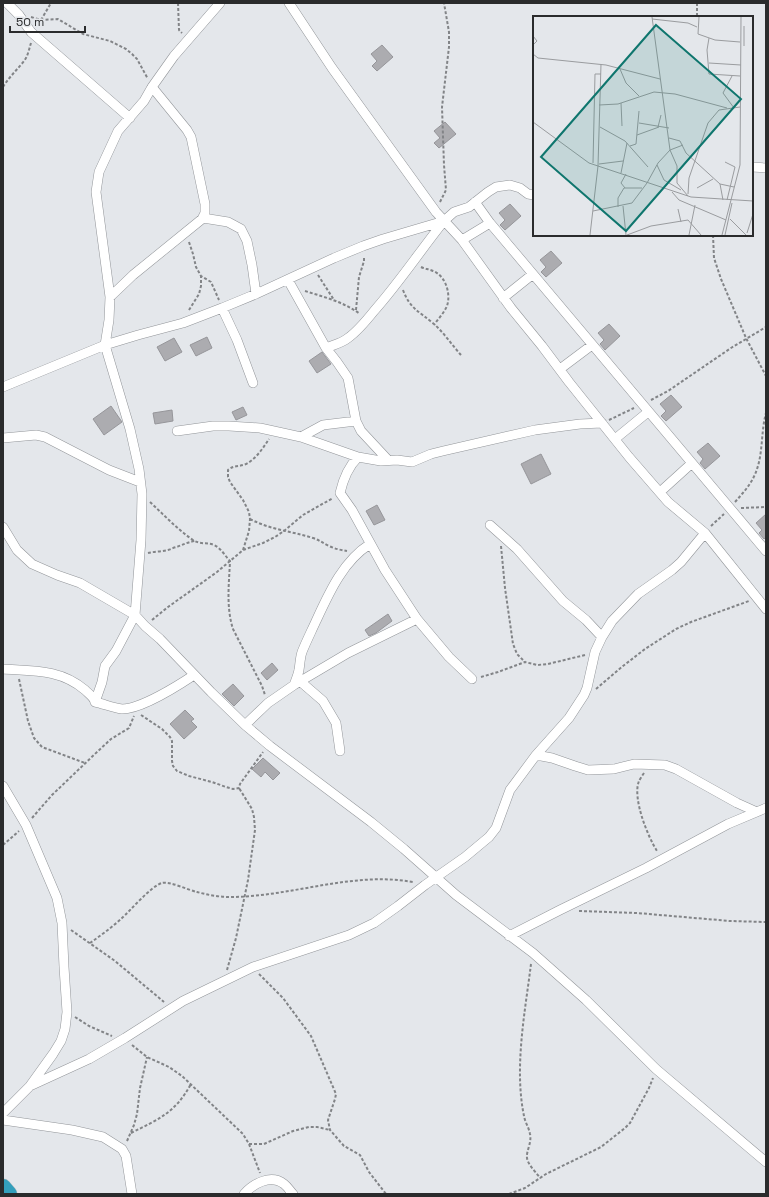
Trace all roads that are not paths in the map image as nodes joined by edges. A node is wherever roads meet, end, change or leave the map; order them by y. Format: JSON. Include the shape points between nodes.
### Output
{"nodes":[{"id":1,"x":7,"y":3,"type":"edge"},
{"id":2,"x":220,"y":3,"type":"edge"},
{"id":3,"x":290,"y":3,"type":"edge"},
{"id":4,"x":152,"y":87,"type":"junction"},
{"id":5,"x":130,"y":118,"type":"junction"},
{"id":6,"x":753,"y":167,"type":"edge"},
{"id":7,"x":766,"y":168,"type":"edge"},
{"id":8,"x":533,"y":195,"type":"edge"},
{"id":9,"x":476,"y":202,"type":"junction"},
{"id":10,"x":202,"y":218,"type":"junction"},
{"id":11,"x":444,"y":221,"type":"junction"},
{"id":12,"x":490,"y":223,"type":"junction"},
{"id":13,"x":462,"y":240,"type":"junction"},
{"id":14,"x":533,"y":274,"type":"junction"},
{"id":15,"x":290,"y":283,"type":"junction"},
{"id":16,"x":256,"y":294,"type":"junction"},
{"id":17,"x":110,"y":297,"type":"junction"},
{"id":18,"x":503,"y":298,"type":"junction"},
{"id":19,"x":222,"y":308,"type":"junction"},
{"id":20,"x":106,"y":345,"type":"junction"},
{"id":21,"x":592,"y":345,"type":"junction"},
{"id":22,"x":326,"y":348,"type":"junction"},
{"id":23,"x":560,"y":369,"type":"junction"},
{"id":24,"x":253,"y":383,"type":"dead end"},
{"id":25,"x":3,"y":387,"type":"edge"},
{"id":26,"x":648,"y":412,"type":"junction"},
{"id":27,"x":356,"y":422,"type":"junction"},
{"id":28,"x":602,"y":423,"type":"junction"},
{"id":29,"x":177,"y":431,"type":"dead end"},
{"id":30,"x":301,"y":437,"type":"junction"},
{"id":31,"x":3,"y":438,"type":"edge"},
{"id":32,"x":615,"y":439,"type":"junction"},
{"id":33,"x":358,"y":457,"type":"junction"},
{"id":34,"x":388,"y":460,"type":"junction"},
{"id":35,"x":692,"y":463,"type":"junction"},
{"id":36,"x":140,"y":482,"type":"junction"},
{"id":37,"x":660,"y":492,"type":"junction"},
{"id":38,"x":490,"y":525,"type":"dead end"},
{"id":39,"x":3,"y":527,"type":"edge"},
{"id":40,"x":705,"y":532,"type":"junction"},
{"id":41,"x":370,"y":544,"type":"junction"},
{"id":42,"x":766,"y":551,"type":"edge"},
{"id":43,"x":766,"y":609,"type":"edge"},
{"id":44,"x":135,"y":615,"type":"junction"},
{"id":45,"x":417,"y":619,"type":"junction"},
{"id":46,"x":602,"y":637,"type":"junction"},
{"id":47,"x":3,"y":669,"type":"edge"},
{"id":48,"x":194,"y":675,"type":"junction"},
{"id":49,"x":472,"y":679,"type":"road end"},
{"id":50,"x":298,"y":683,"type":"junction"},
{"id":51,"x":95,"y":702,"type":"junction"},
{"id":52,"x":245,"y":725,"type":"junction"},
{"id":53,"x":340,"y":751,"type":"dead end"},
{"id":54,"x":536,"y":755,"type":"junction"},
{"id":55,"x":3,"y":786,"type":"edge"},
{"id":56,"x":766,"y":808,"type":"edge"},
{"id":57,"x":757,"y":812,"type":"junction"},
{"id":58,"x":436,"y":878,"type":"junction"},
{"id":59,"x":509,"y":936,"type":"junction"},
{"id":60,"x":30,"y":1086,"type":"junction"},
{"id":61,"x":3,"y":1113,"type":"edge"},
{"id":62,"x":3,"y":1120,"type":"edge"},
{"id":63,"x":766,"y":1162,"type":"edge"},
{"id":64,"x":3,"y":1187,"type":"edge"},
{"id":65,"x":8,"y":1194,"type":"edge"},
{"id":66,"x":132,"y":1194,"type":"edge"},
{"id":67,"x":244,"y":1194,"type":"edge"},
{"id":68,"x":293,"y":1194,"type":"edge"}],
"edges":[{"from":1,"to":5,"type":"street","via":[[31,32]]},
{"from":2,"to":4,"type":"street"},
{"from":3,"to":11,"type":"street","via":[[332,68]]},
{"from":4,"to":5,"type":"street"},
{"from":4,"to":10,"type":"street","via":[[191,137],[204,199],[205,210]]},
{"from":5,"to":17,"type":"street","via":[[118,131],[109,148],[99,172],[96,192]]},
{"from":6,"to":7,"type":"street"},
{"from":8,"to":9,"type":"street","via":[[510,185],[496,187]]},
{"from":9,"to":11,"type":"street","via":[[454,212]]},
{"from":9,"to":12,"type":"street"},
{"from":10,"to":16,"type":"street","via":[[228,222],[241,229],[247,241]]},
{"from":10,"to":17,"type":"street"},
{"from":11,"to":13,"type":"street"},
{"from":11,"to":15,"type":"street","via":[[363,246],[313,268]]},
{"from":11,"to":22,"type":"street","via":[[391,292],[357,331],[347,339]]},
{"from":12,"to":13,"type":"street"},
{"from":12,"to":14,"type":"street"},
{"from":13,"to":18,"type":"street"},
{"from":14,"to":18,"type":"street"},
{"from":14,"to":21,"type":"street"},
{"from":15,"to":16,"type":"street"},
{"from":15,"to":22,"type":"street"},
{"from":16,"to":19,"type":"street"},
{"from":17,"to":20,"type":"street"},
{"from":18,"to":23,"type":"street"},
{"from":19,"to":20,"type":"street","via":[[183,323]]},
{"from":19,"to":24,"type":"street"},
{"from":20,"to":25,"type":"street"},
{"from":20,"to":36,"type":"street","via":[[130,429]]},
{"from":21,"to":23,"type":"street"},
{"from":21,"to":26,"type":"street"},
{"from":22,"to":27,"type":"street","via":[[348,378]]},
{"from":23,"to":28,"type":"street"},
{"from":26,"to":32,"type":"street"},
{"from":26,"to":35,"type":"street"},
{"from":27,"to":30,"type":"street","via":[[323,424]]},
{"from":27,"to":34,"type":"street"},
{"from":28,"to":32,"type":"street"},
{"from":28,"to":34,"type":"street","via":[[535,430],[431,454],[412,462]]},
{"from":29,"to":30,"type":"street","via":[[229,426],[260,428]]},
{"from":30,"to":33,"type":"street"},
{"from":31,"to":36,"type":"street","via":[[36,435],[45,437]]},
{"from":32,"to":37,"type":"street"},
{"from":33,"to":34,"type":"street"},
{"from":33,"to":41,"type":"street","via":[[344,480],[340,494],[352,510]]},
{"from":35,"to":37,"type":"street"},
{"from":35,"to":42,"type":"street"},
{"from":36,"to":44,"type":"street","via":[[140,558]]},
{"from":37,"to":40,"type":"street"},
{"from":38,"to":46,"type":"street","via":[[517,549],[563,601]]},
{"from":39,"to":44,"type":"street","via":[[17,550],[32,564],[80,583]]},
{"from":40,"to":43,"type":"street"},
{"from":40,"to":46,"type":"street","via":[[681,562],[638,594],[612,621]]},
{"from":41,"to":45,"type":"street"},
{"from":41,"to":50,"type":"street","via":[[357,553],[337,580],[301,654]]},
{"from":44,"to":48,"type":"street"},
{"from":44,"to":51,"type":"street","via":[[105,666]]},
{"from":45,"to":49,"type":"street","via":[[449,657]]},
{"from":45,"to":50,"type":"street","via":[[348,653]]},
{"from":46,"to":54,"type":"street","via":[[595,652],[584,695],[569,718]]},
{"from":47,"to":51,"type":"street","via":[[40,671],[69,678],[94,698]]},
{"from":48,"to":51,"type":"street","via":[[136,709],[116,708]]},
{"from":48,"to":52,"type":"street"},
{"from":50,"to":52,"type":"street","via":[[268,703]]},
{"from":50,"to":53,"type":"street","via":[[323,702],[336,723]]},
{"from":52,"to":58,"type":"street","via":[[366,817]]},
{"from":54,"to":57,"type":"street","via":[[588,770],[614,769],[634,764],[666,765]]},
{"from":54,"to":58,"type":"street","via":[[510,790],[496,828],[489,837]]},
{"from":55,"to":60,"type":"street","via":[[26,825],[57,898],[62,923],[67,1012],[65,1029],[61,1041]]},
{"from":56,"to":57,"type":"street"},
{"from":57,"to":59,"type":"street","via":[[728,824]]},
{"from":58,"to":59,"type":"street"},
{"from":58,"to":60,"type":"street","via":[[362,929],[253,967],[183,1000],[89,1059]]},
{"from":59,"to":63,"type":"street","via":[[533,953],[586,1000],[656,1069]]},
{"from":60,"to":61,"type":"street"},
{"from":62,"to":66,"type":"street","via":[[103,1137],[122,1149],[126,1156]]},
{"from":64,"to":65,"type":"highway"},
{"from":67,"to":68,"type":"street","via":[[263,1181],[273,1180],[284,1184]]}]}
